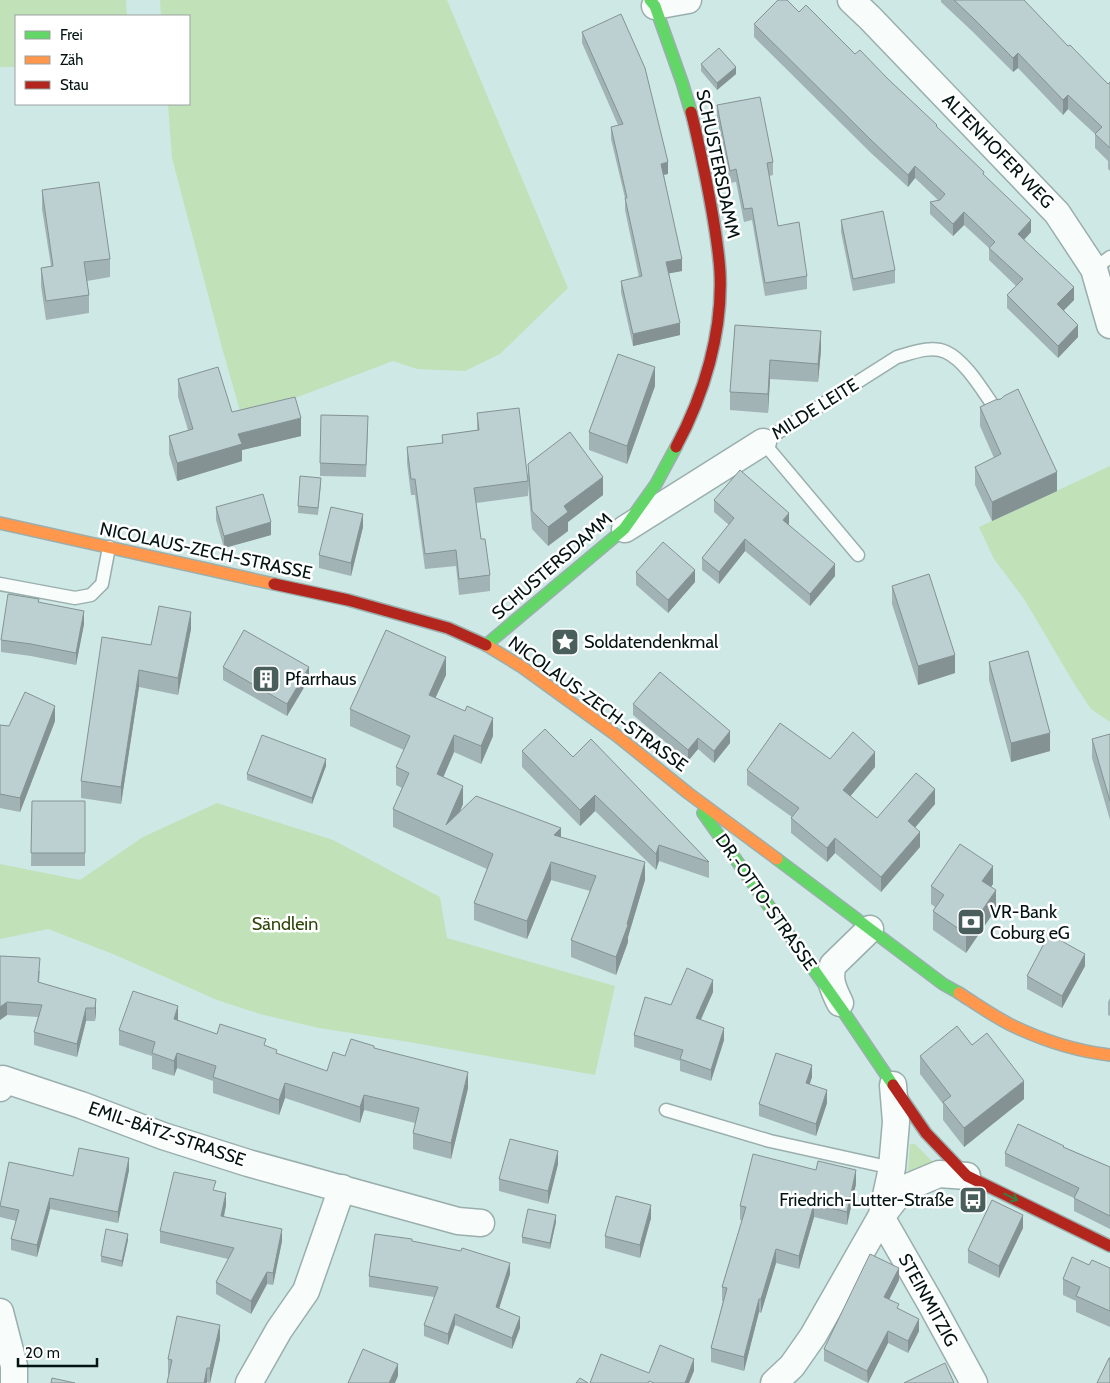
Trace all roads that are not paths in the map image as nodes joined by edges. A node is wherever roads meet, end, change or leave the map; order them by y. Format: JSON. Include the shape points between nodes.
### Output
{"nodes":[{"id":1,"x":688,"y":0,"type":"edge"},
{"id":2,"x":851,"y":0,"type":"edge"},
{"id":3,"x":652,"y":3,"type":"edge"},
{"id":4,"x":1102,"y":263,"type":"edge"},
{"id":5,"x":1110,"y":325,"type":"edge"},
{"id":6,"x":997,"y":411,"type":"edge"},
{"id":7,"x":763,"y":442,"type":"junction"},
{"id":8,"x":0,"y":523,"type":"edge"},
{"id":9,"x":624,"y":529,"type":"junction"},
{"id":10,"x":109,"y":548,"type":"junction"},
{"id":11,"x":858,"y":555,"type":"dead end"},
{"id":12,"x":0,"y":584,"type":"edge"},
{"id":13,"x":486,"y":645,"type":"junction"},
{"id":14,"x":688,"y":793,"type":"junction"},
{"id":15,"x":870,"y":929,"type":"junction"},
{"id":16,"x":843,"y":1011,"type":"junction"},
{"id":17,"x":1110,"y":1055,"type":"edge"},
{"id":18,"x":893,"y":1085,"type":"junction"},
{"id":19,"x":0,"y":1088,"type":"edge"},
{"id":20,"x":666,"y":1110,"type":"dead end"},
{"id":21,"x":892,"y":1168,"type":"junction"},
{"id":22,"x":967,"y":1176,"type":"junction"},
{"id":23,"x":342,"y":1188,"type":"junction"},
{"id":24,"x":882,"y":1217,"type":"junction"},
{"id":25,"x":481,"y":1223,"type":"dead end"},
{"id":26,"x":1110,"y":1246,"type":"edge"},
{"id":27,"x":0,"y":1312,"type":"edge"},
{"id":28,"x":14,"y":1383,"type":"edge"},
{"id":29,"x":249,"y":1383,"type":"edge"},
{"id":30,"x":774,"y":1383,"type":"edge"},
{"id":31,"x":974,"y":1383,"type":"edge"}],
"edges":[{"from":1,"to":3,"type":"street"},
{"from":2,"to":4,"type":"street","name":"ALTENHOFER WEG"},
{"from":3,"to":9,"type":"street","name":"SCHUSTERSDAMM","via":[[694,122],[715,222],[720,274],[718,316],[710,364],[688,425],[656,484]]},
{"from":4,"to":5,"type":"street","name":"ALTENHOFER WEG"},
{"from":6,"to":7,"type":"lane","name":"MILDE LEITE","via":[[962,363],[946,352],[918,351],[897,357]]},
{"from":7,"to":9,"type":"street","name":"MILDE LEITE"},
{"from":7,"to":11,"type":"lane"},
{"from":8,"to":10,"type":"street","name":"NICOLAUS-ZECH-STRASSE"},
{"from":9,"to":13,"type":"street","name":"SCHUSTERSDAMM"},
{"from":10,"to":12,"type":"lane","via":[[102,584],[91,595],[75,598]]},
{"from":10,"to":13,"type":"street","name":"NICOLAUS-ZECH-STRASSE","via":[[348,600],[448,628]]},
{"from":13,"to":14,"type":"street","name":"NICOLAUS-ZECH-STRASSE","via":[[616,735]]},
{"from":14,"to":15,"type":"street","name":"NICOLAUS-ZECH-STRASSE"},
{"from":14,"to":16,"type":"street","name":"DR.-OTTO-STRASSE"},
{"from":15,"to":16,"type":"street","name":"DR.-OTTO-STRASSE","via":[[833,965],[831,984]]},
{"from":15,"to":17,"type":"street","name":"NICOLAUS-ZECH-STRASSE","via":[[943,984],[1011,1025],[1056,1043]]},
{"from":16,"to":18,"type":"street","name":"DR.-OTTO-STRASSE"},
{"from":18,"to":21,"type":"street","via":[[896,1122]]},
{"from":18,"to":22,"type":"street","name":"DR.-OTTO-STRASSE","via":[[926,1133]]},
{"from":19,"to":23,"type":"street","name":"EMIL-BÄTZ-STRASSE","via":[[3,1079],[163,1136]]},
{"from":20,"to":21,"type":"lane","via":[[770,1142]]},
{"from":21,"to":24,"type":"street"},
{"from":22,"to":24,"type":"street","via":[[939,1174],[908,1187]]},
{"from":22,"to":26,"type":"street","name":"DR.-OTTO-STRASSE","one_way":true},
{"from":23,"to":25,"type":"street","name":"EMIL-BÄTZ-STRASSE","via":[[458,1221]]},
{"from":23,"to":29,"type":"street","via":[[306,1291]]},
{"from":24,"to":30,"type":"street","via":[[813,1336],[792,1366]]},
{"from":24,"to":31,"type":"street","name":"STEINMITZIG"},
{"from":27,"to":28,"type":"street","via":[[14,1366]]}]}
